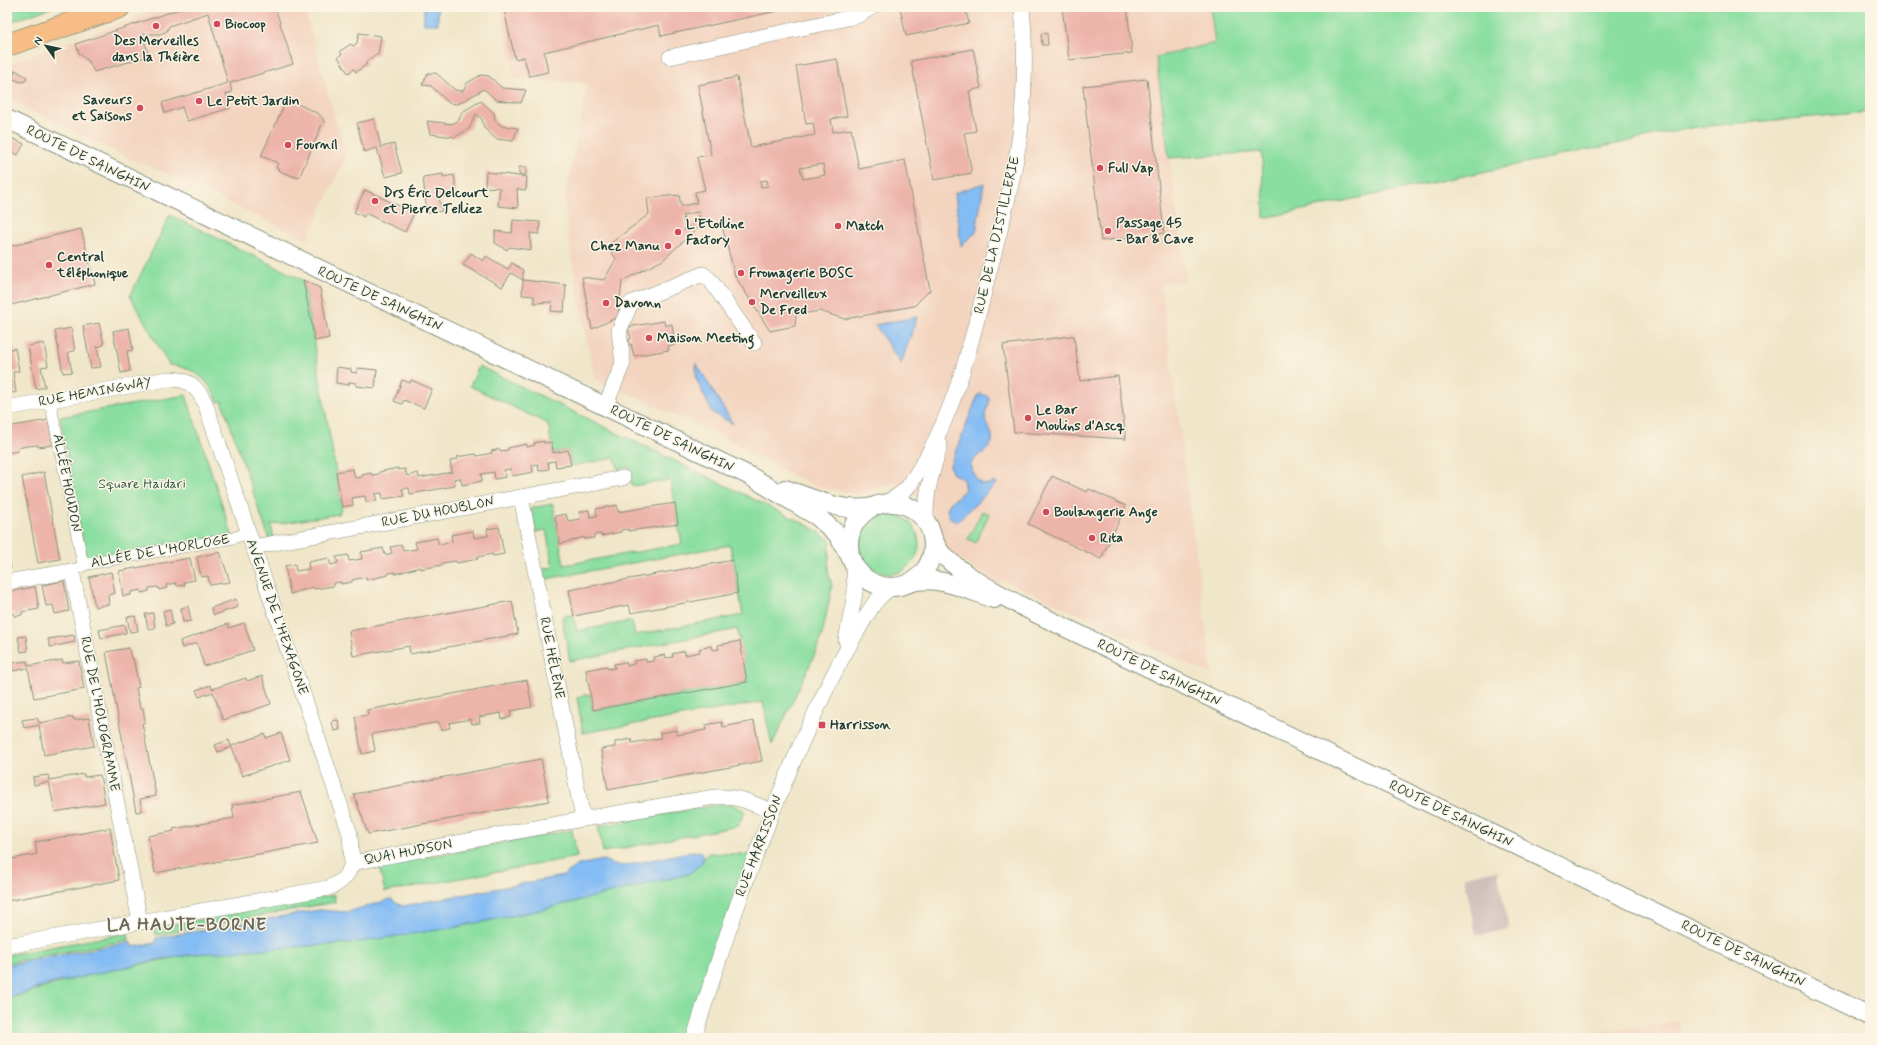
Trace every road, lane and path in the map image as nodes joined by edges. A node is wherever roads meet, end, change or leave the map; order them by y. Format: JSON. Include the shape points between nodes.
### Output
{"nodes":[{"id":1,"x":118,"y":7,"type":"edge"},
{"id":2,"x":872,"y":7,"type":"edge"},
{"id":3,"x":1022,"y":7,"type":"edge"},
{"id":4,"x":7,"y":44,"type":"edge"},
{"id":5,"x":670,"y":57,"type":"dead end"},
{"id":6,"x":7,"y":119,"type":"edge"},
{"id":7,"x":754,"y":343,"type":"dead end"},
{"id":8,"x":184,"y":380,"type":"joint"},
{"id":9,"x":50,"y":400,"type":"junction"},
{"id":10,"x":605,"y":407,"type":"junction"},
{"id":11,"x":7,"y":408,"type":"edge"},
{"id":12,"x":948,"y":411,"type":"junction"},
{"id":13,"x":623,"y":478,"type":"dead end"},
{"id":14,"x":753,"y":478,"type":"junction"},
{"id":15,"x":521,"y":497,"type":"junction"},
{"id":16,"x":879,"y":505,"type":"junction"},
{"id":17,"x":930,"y":530,"type":"junction"},
{"id":18,"x":250,"y":540,"type":"junction"},
{"id":19,"x":852,"y":560,"type":"junction"},
{"id":20,"x":78,"y":568,"type":"junction"},
{"id":21,"x":7,"y":582,"type":"edge"},
{"id":22,"x":902,"y":584,"type":"junction"},
{"id":23,"x":1033,"y":612,"type":"junction"},
{"id":24,"x":839,"y":661,"type":"junction"},
{"id":25,"x":771,"y":811,"type":"junction"},
{"id":26,"x":583,"y":819,"type":"junction"},
{"id":27,"x":352,"y":863,"type":"junction"},
{"id":28,"x":140,"y":922,"type":"junction"},
{"id":29,"x":7,"y":946,"type":"edge"},
{"id":30,"x":1870,"y":1016,"type":"edge"},
{"id":31,"x":694,"y":1038,"type":"edge"}],
"edges":[{"from":1,"to":4,"type":"main road"},
{"from":2,"to":5,"type":"street","via":[[857,16]]},
{"from":3,"to":12,"type":"street","name":"RUE DE LA DISTILLERIE","via":[[1024,89],[1012,184],[966,360]]},
{"from":6,"to":10,"type":"street","name":"ROUTE DE SAINGHIN"},
{"from":7,"to":10,"type":"street","via":[[711,281],[703,274],[631,303],[619,331],[623,364]]},
{"from":8,"to":9,"type":"street","name":"RUE HEMINGWAY","via":[[168,379]]},
{"from":8,"to":18,"type":"street","name":"AVENUE DE L'HEXAGONE","via":[[197,389],[205,403]]},
{"from":9,"to":11,"type":"street","name":"RUE HEMINGWAY"},
{"from":9,"to":20,"type":"street","name":"ALLÉE HOUDON"},
{"from":10,"to":14,"type":"street","name":"ROUTE DE SAINGHIN"},
{"from":12,"to":16,"type":"street","name":"RUE DE LA DISTILLERIE","via":[[912,482],[902,492]]},
{"from":12,"to":17,"type":"street","name":"RUE DE LA DISTILLERIE","via":[[927,496]]},
{"from":13,"to":15,"type":"street","name":"RUE DU HOUBLON"},
{"from":14,"to":16,"type":"street","name":"ROUTE DE SAINGHIN","via":[[839,508],[860,509]]},
{"from":14,"to":19,"type":"street","name":"ROUTE DE SAINGHIN","via":[[828,525],[837,534]]},
{"from":15,"to":18,"type":"street","name":"RUE DU HOUBLON"},
{"from":15,"to":26,"type":"street","name":"RUE HÉLÈNE"},
{"from":16,"to":17,"type":"street","via":[[897,503],[909,507],[919,514]]},
{"from":16,"to":19,"type":"street","via":[[862,514],[852,529],[849,541]]},
{"from":17,"to":22,"type":"street","via":[[932,554],[927,566],[919,576]]},
{"from":17,"to":23,"type":"street","name":"ROUTE DE SAINGHIN","via":[[941,554],[990,588]]},
{"from":18,"to":20,"type":"street","name":"ALLÉE DE L'HORLOGE","via":[[233,538]]},
{"from":18,"to":27,"type":"street","name":"AVENUE DE L'HEXAGONE","via":[[350,834]]},
{"from":19,"to":22,"type":"street","via":[[862,575],[872,582],[884,586]]},
{"from":19,"to":24,"type":"street","name":"RUE HARRISSON","via":[[855,593],[852,616]]},
{"from":20,"to":21,"type":"street"},
{"from":20,"to":28,"type":"street","name":"RUE DE L'HOLOGRAMME"},
{"from":22,"to":23,"type":"street","name":"ROUTE DE SAINGHIN","via":[[918,580],[938,581]]},
{"from":22,"to":24,"type":"street","name":"RUE HARRISSON","via":[[883,594],[874,604]]},
{"from":23,"to":30,"type":"street","name":"ROUTE DE SAINGHIN"},
{"from":24,"to":25,"type":"street","name":"RUE HARRISSON"},
{"from":25,"to":26,"type":"street","name":"QUAI HUDSON","via":[[738,797],[728,796]]},
{"from":25,"to":31,"type":"street","name":"RUE HARRISSON","via":[[729,925]]},
{"from":26,"to":27,"type":"street","name":"QUAI HUDSON"},
{"from":27,"to":28,"type":"street","name":"QUAI HUDSON","via":[[344,879],[328,888]]},
{"from":28,"to":29,"type":"street","name":"QUAI HUDSON"}]}
